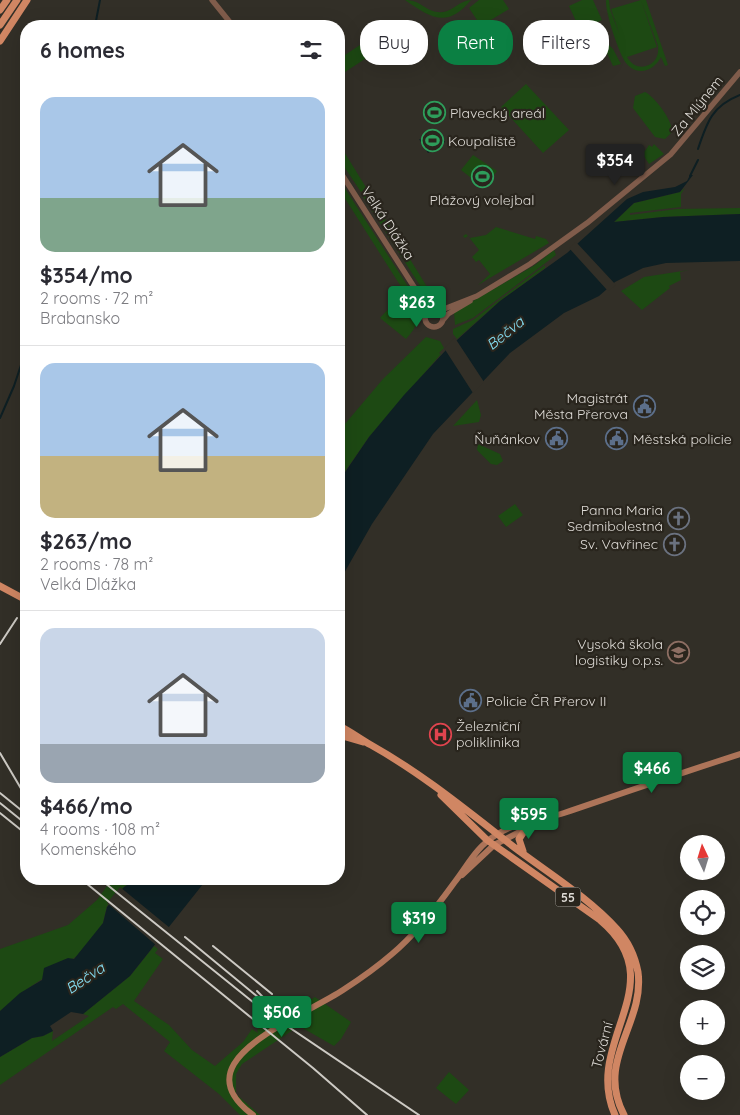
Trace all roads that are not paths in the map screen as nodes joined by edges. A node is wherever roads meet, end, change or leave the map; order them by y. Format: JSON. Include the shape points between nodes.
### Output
{"nodes":[{"id":1,"x":7,"y":0,"type":"edge"},
{"id":2,"x":17,"y":0,"type":"edge"},
{"id":3,"x":27,"y":0,"type":"edge"},
{"id":4,"x":212,"y":0,"type":"edge"},
{"id":5,"x":0,"y":10,"type":"edge"},
{"id":6,"x":228,"y":20,"type":"edge"},
{"id":7,"x":0,"y":25,"type":"edge"},
{"id":8,"x":0,"y":41,"type":"edge"},
{"id":9,"x":740,"y":72,"type":"edge"},
{"id":10,"x":345,"y":179,"type":"edge"},
{"id":11,"x":416,"y":290,"type":"junction"},
{"id":12,"x":476,"y":296,"type":"junction"},
{"id":13,"x":436,"y":309,"type":"junction"},
{"id":14,"x":425,"y":317,"type":"junction"},
{"id":15,"x":443,"y":320,"type":"junction"},
{"id":16,"x":0,"y":586,"type":"edge"},
{"id":17,"x":20,"y":597,"type":"edge"},
{"id":18,"x":345,"y":729,"type":"edge"},
{"id":19,"x":345,"y":737,"type":"edge"},
{"id":20,"x":371,"y":744,"type":"junction"},
{"id":21,"x":740,"y":754,"type":"edge"},
{"id":22,"x":430,"y":784,"type":"junction"},
{"id":23,"x":545,"y":819,"type":"junction"},
{"id":24,"x":525,"y":830,"type":"junction"},
{"id":25,"x":497,"y":834,"type":"junction"},
{"id":26,"x":504,"y":839,"type":"junction"},
{"id":27,"x":487,"y":840,"type":"junction"},
{"id":28,"x":494,"y":845,"type":"junction"},
{"id":29,"x":528,"y":857,"type":"junction"},
{"id":30,"x":456,"y":881,"type":"junction"},
{"id":31,"x":629,"y":1012,"type":"junction"},
{"id":32,"x":253,"y":1115,"type":"edge"},
{"id":33,"x":615,"y":1115,"type":"edge"},
{"id":34,"x":624,"y":1115,"type":"edge"}],
"edges":[{"from":1,"to":5,"type":"main road"},
{"from":2,"to":7,"type":"main road"},
{"from":3,"to":8,"type":"main road"},
{"from":4,"to":6,"type":"street"},
{"from":9,"to":12,"type":"street","name":"Za Mlýnem","via":[[681,145],[530,264]]},
{"from":10,"to":11,"type":"street","name":"Velká Dlážka"},
{"from":11,"to":13,"type":"street","name":"Velká Dlážka"},
{"from":11,"to":14,"type":"street","name":"Velká Dlážka"},
{"from":12,"to":13,"type":"street"},
{"from":12,"to":15,"type":"street"},
{"from":13,"to":14,"type":"street","via":[[429,310]]},
{"from":13,"to":15,"type":"street","via":[[442,313]]},
{"from":14,"to":15,"type":"street","via":[[426,323],[432,327],[439,326]]},
{"from":16,"to":17,"type":"main road"},
{"from":18,"to":20,"type":"main road","number":"55"},
{"from":19,"to":20,"type":"main road","number":"55"},
{"from":20,"to":22,"type":"main road","number":"55","via":[[407,765]]},
{"from":21,"to":23,"type":"main road"},
{"from":22,"to":25,"type":"main road","number":"55"},
{"from":22,"to":27,"type":"main road","number":"55"},
{"from":23,"to":24,"type":"main road"},
{"from":23,"to":25,"type":"main road"},
{"from":24,"to":26,"type":"main road"},
{"from":24,"to":29,"type":"main road","via":[[520,835],[519,844]]},
{"from":25,"to":26,"type":"main road","number":"55"},
{"from":25,"to":27,"type":"main road"},
{"from":26,"to":28,"type":"main road"},
{"from":26,"to":29,"type":"main road","number":"55"},
{"from":27,"to":28,"type":"main road","number":"55"},
{"from":27,"to":30,"type":"main road"},
{"from":28,"to":30,"type":"main road"},
{"from":28,"to":31,"type":"main road","number":"55","via":[[594,916],[615,935],[627,954],[630,968]]},
{"from":29,"to":31,"type":"main road","number":"55","via":[[607,919],[626,941],[638,975],[638,989]]},
{"from":30,"to":32,"type":"main road","via":[[424,923],[391,955],[343,990],[276,1029],[236,1062],[230,1076],[231,1092],[239,1104]]},
{"from":31,"to":33,"type":"main road","name":"Tovární","number":"55","via":[[607,1066],[607,1088]]},
{"from":31,"to":34,"type":"main road","name":"Tovární","number":"55","via":[[615,1068],[616,1094]]}]}
